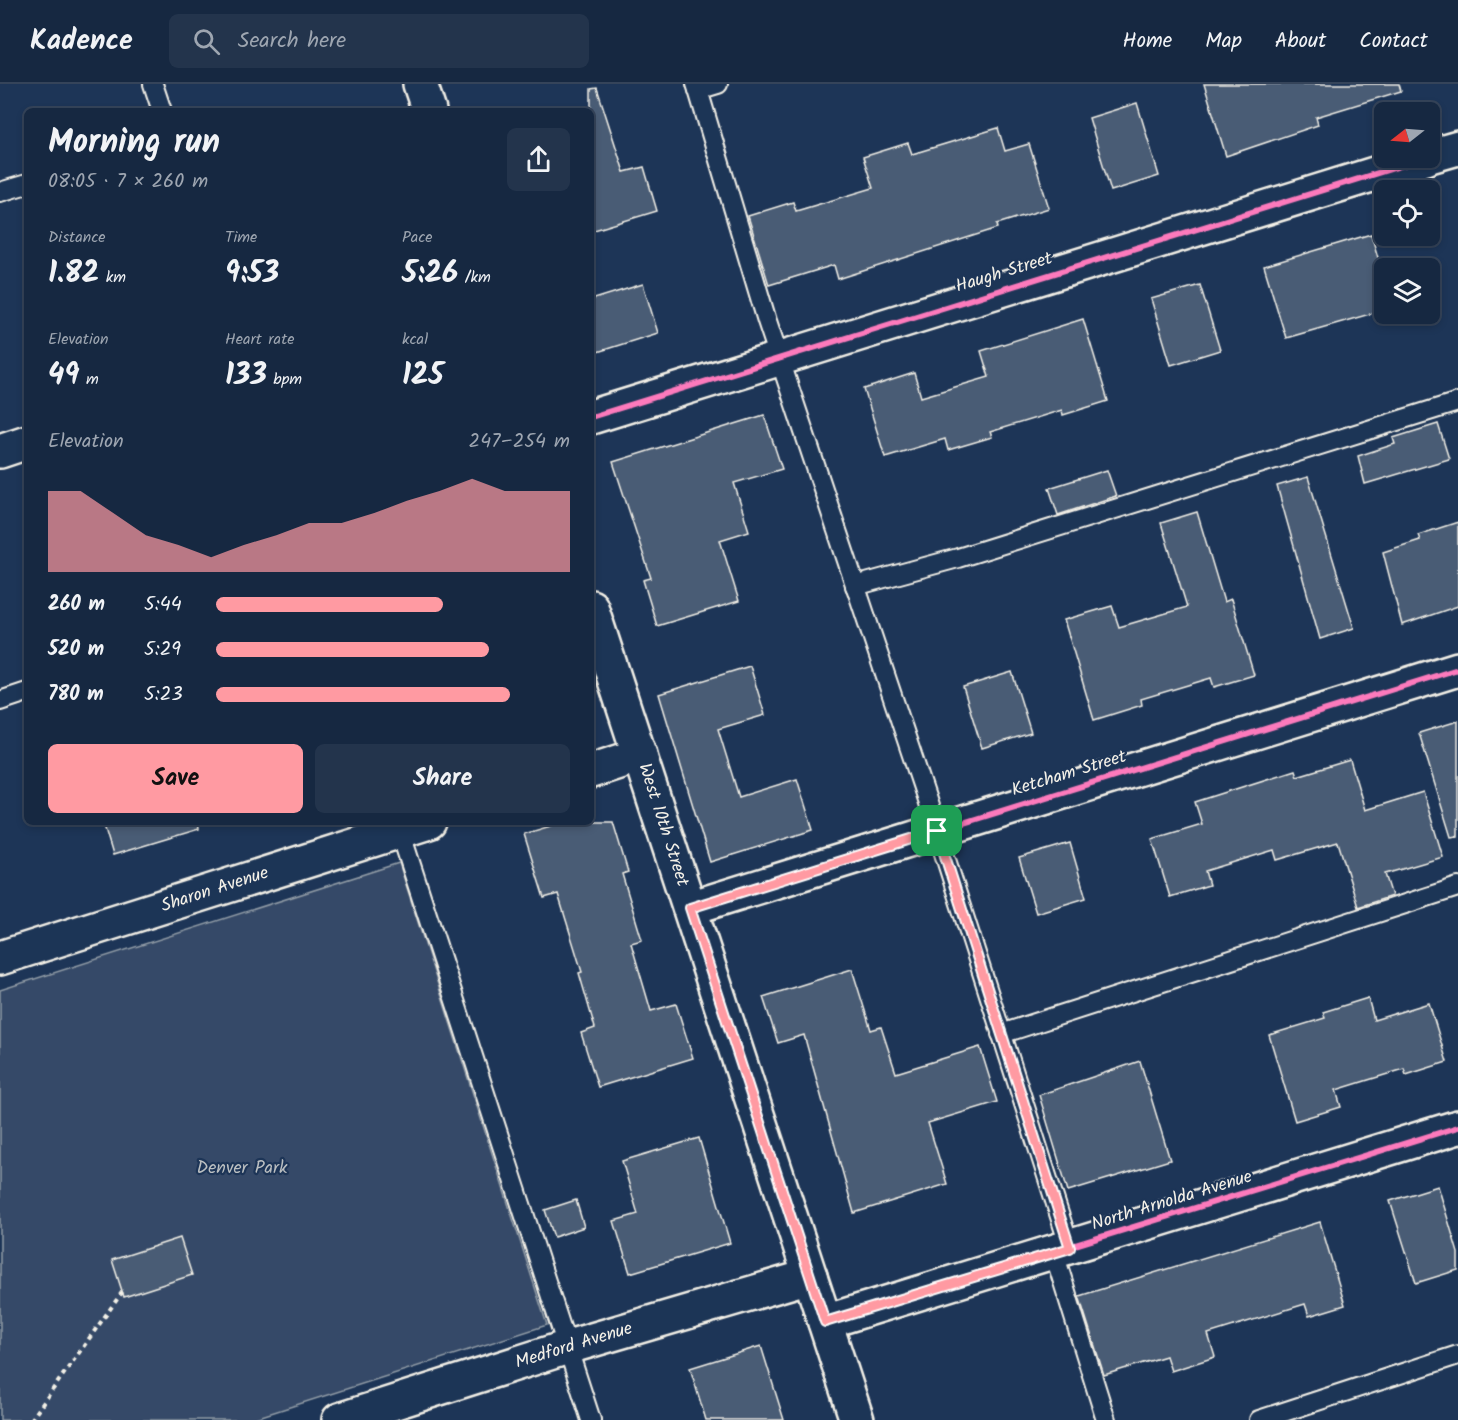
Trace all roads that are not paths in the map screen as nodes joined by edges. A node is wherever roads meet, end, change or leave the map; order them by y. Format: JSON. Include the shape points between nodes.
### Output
{"nodes":[{"id":1,"x":153,"y":84,"type":"edge"},
{"id":2,"x":420,"y":84,"type":"edge"},
{"id":3,"x":718,"y":84,"type":"edge"},
{"id":4,"x":697,"y":87,"type":"edge"},
{"id":5,"x":161,"y":108,"type":"edge"},
{"id":6,"x":428,"y":108,"type":"edge"},
{"id":7,"x":1458,"y":147,"type":"edge"},
{"id":8,"x":1440,"y":153,"type":"edge"},
{"id":9,"x":1393,"y":168,"type":"edge"},
{"id":10,"x":24,"y":185,"type":"edge"},
{"id":11,"x":0,"y":192,"type":"edge"},
{"id":12,"x":780,"y":358,"type":"junction"},
{"id":13,"x":1458,"y":402,"type":"edge"},
{"id":14,"x":594,"y":416,"type":"edge"},
{"id":15,"x":24,"y":443,"type":"edge"},
{"id":16,"x":0,"y":451,"type":"edge"},
{"id":17,"x":855,"y":586,"type":"junction"},
{"id":18,"x":594,"y":616,"type":"edge"},
{"id":19,"x":1458,"y":669,"type":"edge"},
{"id":20,"x":24,"y":693,"type":"edge"},
{"id":21,"x":0,"y":701,"type":"edge"},
{"id":22,"x":640,"y":755,"type":"junction"},
{"id":23,"x":594,"y":770,"type":"edge"},
{"id":24,"x":409,"y":825,"type":"edge"},
{"id":25,"x":937,"y":831,"type":"junction"},
{"id":26,"x":1458,"y":887,"type":"edge"},
{"id":27,"x":690,"y":908,"type":"junction"},
{"id":28,"x":0,"y":958,"type":"edge"},
{"id":29,"x":1001,"y":1034,"type":"junction"},
{"id":30,"x":1458,"y":1127,"type":"edge"},
{"id":31,"x":1062,"y":1251,"type":"junction"},
{"id":32,"x":810,"y":1276,"type":"junction"},
{"id":33,"x":825,"y":1322,"type":"junction"},
{"id":34,"x":568,"y":1347,"type":"junction"},
{"id":35,"x":1458,"y":1355,"type":"edge"},
{"id":36,"x":339,"y":1420,"type":"edge"},
{"id":37,"x":591,"y":1420,"type":"edge"},
{"id":38,"x":857,"y":1420,"type":"edge"},
{"id":39,"x":1106,"y":1420,"type":"edge"},
{"id":40,"x":1259,"y":1420,"type":"edge"}],
"edges":[{"from":1,"to":5,"type":"lane"},
{"from":2,"to":6,"type":"street"},
{"from":3,"to":4,"type":"lane"},
{"from":4,"to":12,"type":"lane"},
{"from":7,"to":8,"type":"street","name":"Haugh Street"},
{"from":9,"to":12,"type":"street","name":"Haugh Street"},
{"from":10,"to":11,"type":"lane"},
{"from":12,"to":14,"type":"street","name":"Haugh Street"},
{"from":12,"to":17,"type":"lane"},
{"from":13,"to":17,"type":"lane","via":[[958,558]]},
{"from":15,"to":16,"type":"street"},
{"from":17,"to":25,"type":"lane"},
{"from":18,"to":22,"type":"street","name":"West 10th Street"},
{"from":19,"to":25,"type":"street","name":"Ketcham Street"},
{"from":20,"to":21,"type":"lane"},
{"from":22,"to":23,"type":"street"},
{"from":22,"to":27,"type":"street","name":"West 10th Street"},
{"from":24,"to":28,"type":"street","name":"Sharon Avenue"},
{"from":24,"to":34,"type":"lane"},
{"from":25,"to":27,"type":"street","name":"Ketcham Street"},
{"from":25,"to":29,"type":"lane"},
{"from":26,"to":29,"type":"lane"},
{"from":27,"to":32,"type":"street","name":"West 10th Street"},
{"from":29,"to":31,"type":"lane"},
{"from":30,"to":31,"type":"street","name":"North Arnolda Avenue"},
{"from":31,"to":33,"type":"street","name":"North Arnolda Avenue"},
{"from":31,"to":39,"type":"lane"},
{"from":32,"to":33,"type":"street","name":"West 10th Street"},
{"from":32,"to":34,"type":"street","name":"Medford Avenue"},
{"from":33,"to":38,"type":"street","name":"West 10th Street"},
{"from":34,"to":36,"type":"street","name":"Medford Avenue"},
{"from":34,"to":37,"type":"lane"},
{"from":35,"to":40,"type":"lane"}]}
